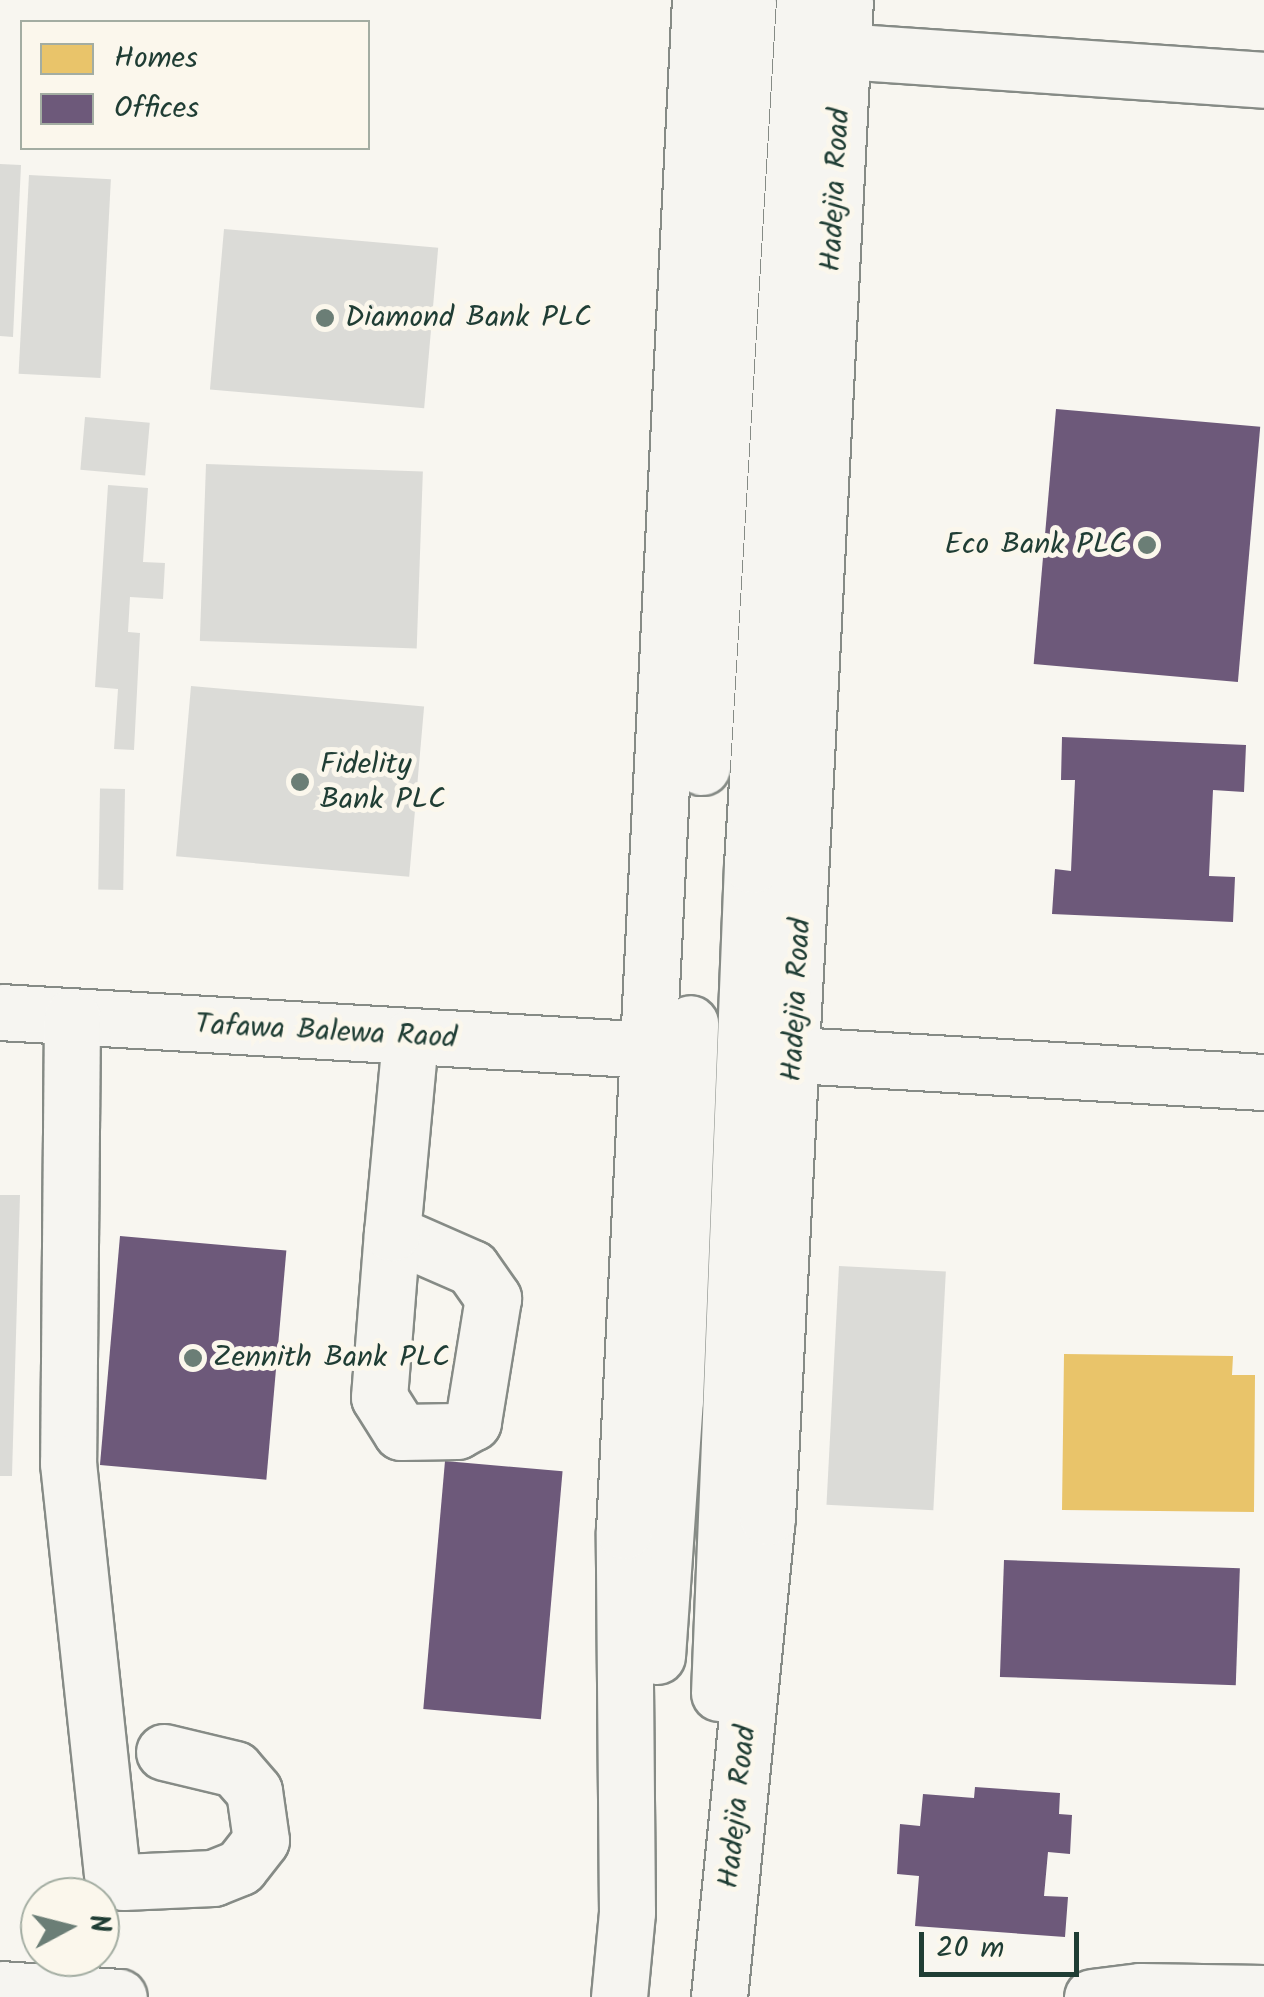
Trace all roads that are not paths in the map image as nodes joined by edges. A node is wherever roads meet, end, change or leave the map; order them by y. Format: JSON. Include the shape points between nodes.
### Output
{"nodes":[{"id":1,"x":700,"y":0,"type":"edge"},
{"id":2,"x":748,"y":0,"type":"edge"},
{"id":3,"x":804,"y":0,"type":"edge"},
{"id":4,"x":844,"y":26,"type":"edge"},
{"id":5,"x":1264,"y":80,"type":"edge"},
{"id":6,"x":0,"y":1012,"type":"edge"},
{"id":7,"x":72,"y":1016,"type":"junction"},
{"id":8,"x":410,"y":1038,"type":"junction"},
{"id":9,"x":651,"y":1050,"type":"junction"},
{"id":10,"x":795,"y":1055,"type":"junction"},
{"id":11,"x":1264,"y":1082,"type":"edge"},
{"id":12,"x":392,"y":1233,"type":"dead end"},
{"id":13,"x":164,"y":1752,"type":"dead end"},
{"id":14,"x":730,"y":1891,"type":"junction"},
{"id":15,"x":627,"y":1912,"type":"junction"},
{"id":16,"x":0,"y":1989,"type":"edge"},
{"id":17,"x":1264,"y":1993,"type":"edge"},
{"id":18,"x":119,"y":1997,"type":"edge"},
{"id":19,"x":619,"y":1997,"type":"edge"},
{"id":20,"x":720,"y":1997,"type":"edge"},
{"id":21,"x":1092,"y":1997,"type":"edge"}],
"edges":[{"from":1,"to":9,"type":"main road"},
{"from":2,"to":15,"type":"main road","via":[[659,1635]]},
{"from":3,"to":14,"type":"main road","via":[[752,865],[716,1652]]},
{"from":4,"to":5,"type":"main road"},
{"from":4,"to":10,"type":"main road","name":"Hadejia Road"},
{"from":6,"to":7,"type":"main road","name":"Tafawa Balewa Raod"},
{"from":7,"to":8,"type":"main road","name":"Tafawa Balewa Raod"},
{"from":7,"to":13,"type":"main road","via":[[68,1463],[112,1872],[122,1882],[212,1878],[240,1867],[261,1840],[254,1791],[235,1769]]},
{"from":8,"to":9,"type":"main road","name":"Tafawa Balewa Raod"},
{"from":8,"to":12,"type":"main road"},
{"from":9,"to":15,"type":"main road","via":[[624,1531]]},
{"from":10,"to":11,"type":"main road"},
{"from":10,"to":14,"type":"main road","name":"Hadejia Road","via":[[767,1517]]},
{"from":14,"to":20,"type":"main road","name":"Hadejia Road"},
{"from":15,"to":19,"type":"main road"},
{"from":16,"to":18,"type":"main road"},
{"from":17,"to":21,"type":"main road","via":[[1140,1990]]}]}
